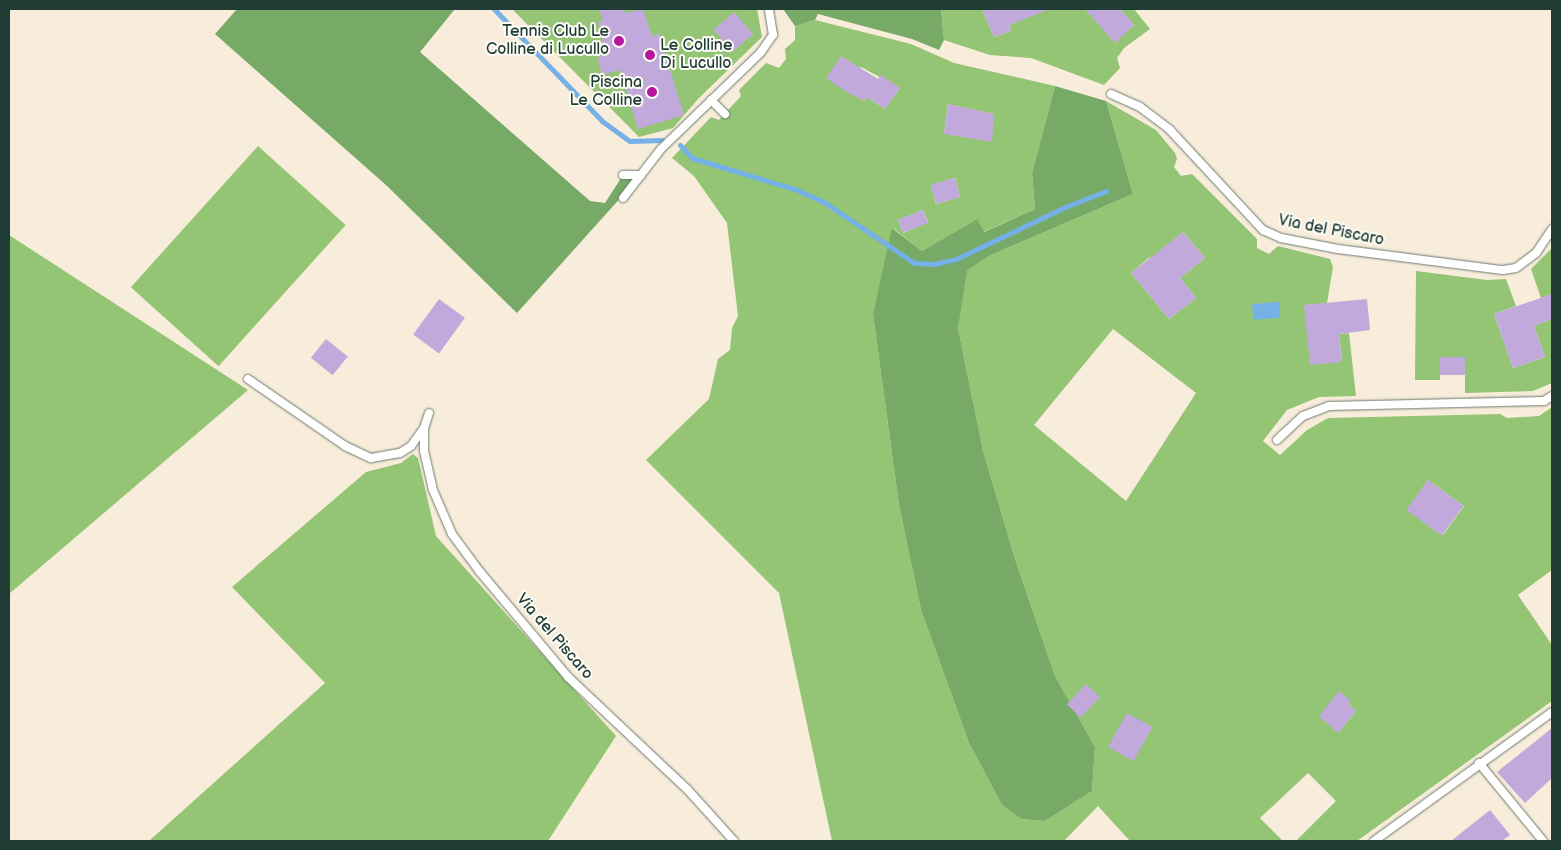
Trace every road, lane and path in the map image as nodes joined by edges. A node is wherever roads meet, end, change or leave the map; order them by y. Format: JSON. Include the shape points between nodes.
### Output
{"nodes":[{"id":1,"x":769,"y":9,"type":"edge"},
{"id":2,"x":1111,"y":94,"type":"dead end"},
{"id":3,"x":711,"y":100,"type":"junction"},
{"id":4,"x":725,"y":114,"type":"dead end"},
{"id":5,"x":641,"y":174,"type":"junction"},
{"id":6,"x":623,"y":175,"type":"dead end"},
{"id":7,"x":622,"y":198,"type":"dead end"},
{"id":8,"x":1552,"y":230,"type":"edge"},
{"id":9,"x":248,"y":378,"type":"dead end"},
{"id":10,"x":1552,"y":396,"type":"edge"},
{"id":11,"x":429,"y":413,"type":"dead end"},
{"id":12,"x":424,"y":428,"type":"junction"},
{"id":13,"x":1277,"y":440,"type":"dead end"},
{"id":14,"x":1552,"y":712,"type":"edge"},
{"id":15,"x":1479,"y":764,"type":"junction"},
{"id":16,"x":734,"y":841,"type":"edge"},
{"id":17,"x":1374,"y":841,"type":"edge"},
{"id":18,"x":1543,"y":841,"type":"edge"}],
"edges":[{"from":1,"to":3,"type":"lane","via":[[774,35]]},
{"from":2,"to":8,"type":"lane","name":"Via del Piscaro","via":[[1140,107],[1170,130],[1263,230],[1281,238],[1338,250],[1503,270],[1516,268],[1536,253]]},
{"from":3,"to":4,"type":"lane"},
{"from":3,"to":5,"type":"lane","via":[[661,149]]},
{"from":5,"to":6,"type":"lane"},
{"from":5,"to":7,"type":"lane"},
{"from":9,"to":12,"type":"lane","via":[[345,446],[371,458],[380,459],[400,453],[411,446]]},
{"from":10,"to":13,"type":"lane","via":[[1544,401],[1329,406],[1302,416]]},
{"from":11,"to":12,"type":"lane","name":"Via del Piscaro"},
{"from":12,"to":16,"type":"lane","name":"Via del Piscaro","via":[[424,451],[433,490],[452,534],[480,572],[568,677],[687,789]]},
{"from":14,"to":15,"type":"lane"},
{"from":15,"to":17,"type":"lane"},
{"from":15,"to":18,"type":"lane"}]}
